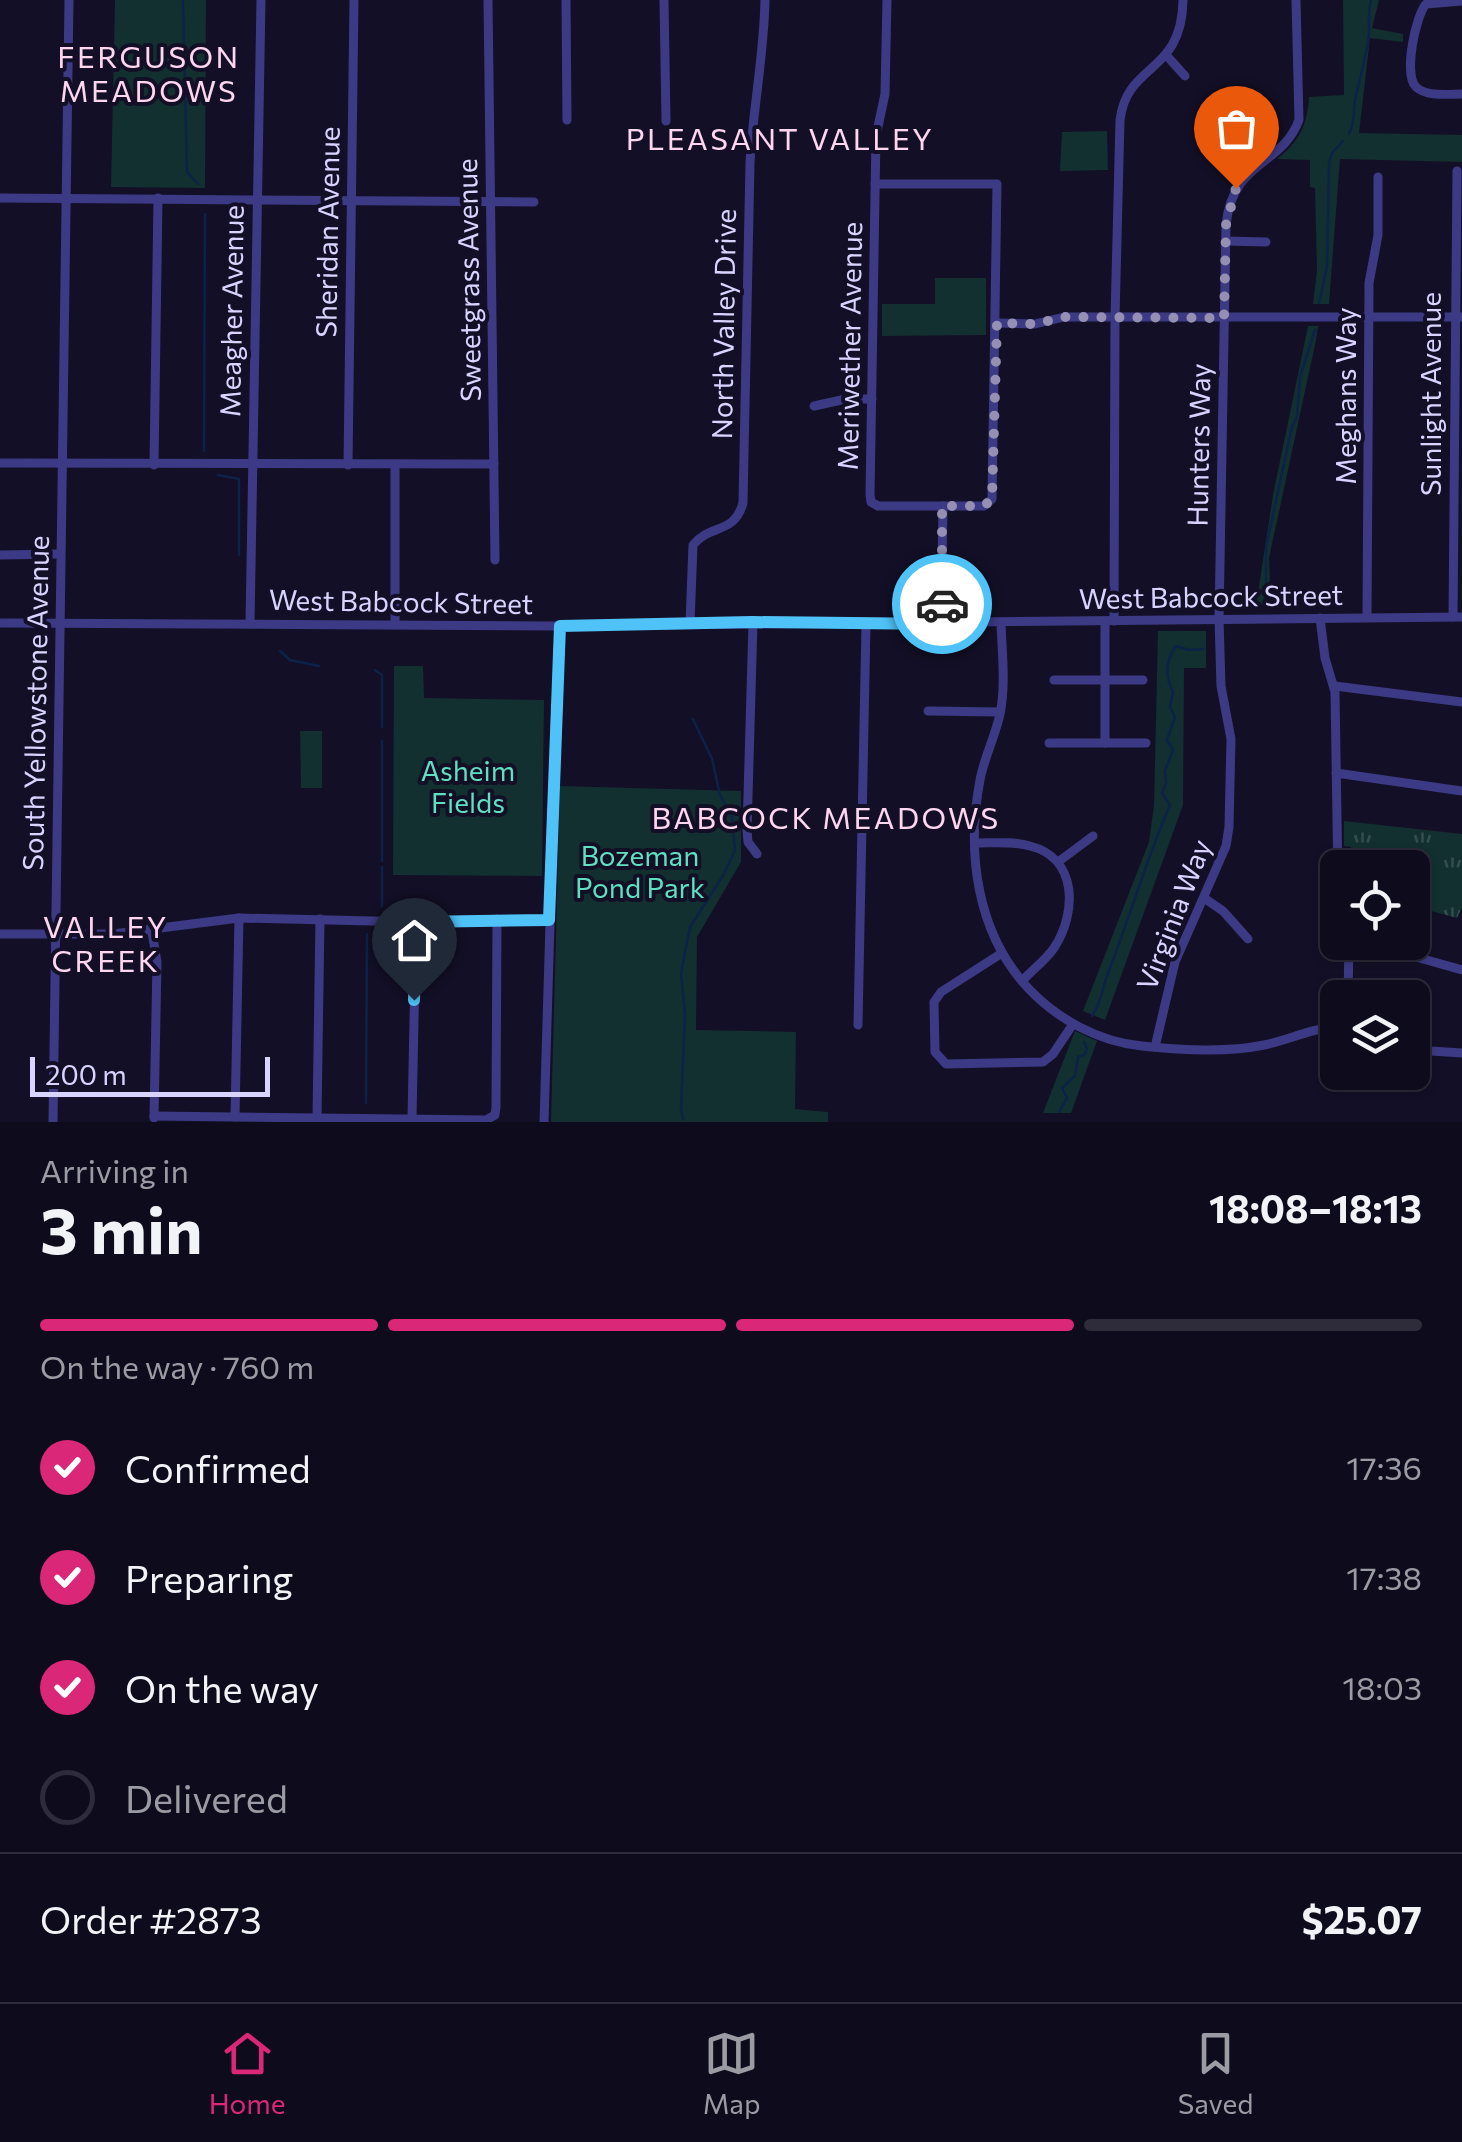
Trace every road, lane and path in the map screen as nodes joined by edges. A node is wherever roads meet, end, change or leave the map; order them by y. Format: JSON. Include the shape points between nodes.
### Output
{"nodes":[{"id":1,"x":69,"y":0,"type":"edge"},
{"id":2,"x":260,"y":0,"type":"edge"},
{"id":3,"x":354,"y":0,"type":"edge"},
{"id":4,"x":488,"y":0,"type":"edge"},
{"id":5,"x":566,"y":0,"type":"edge"},
{"id":6,"x":664,"y":0,"type":"edge"},
{"id":7,"x":765,"y":0,"type":"edge"},
{"id":8,"x":886,"y":0,"type":"edge"},
{"id":9,"x":1183,"y":0,"type":"edge"},
{"id":10,"x":1296,"y":0,"type":"edge"},
{"id":11,"x":1462,"y":1,"type":"edge"},
{"id":12,"x":1167,"y":56,"type":"junction"},
{"id":13,"x":1185,"y":76,"type":"dead end"},
{"id":14,"x":1462,"y":94,"type":"edge"},
{"id":15,"x":568,"y":120,"type":"dead end"},
{"id":16,"x":666,"y":122,"type":"dead end"},
{"id":17,"x":1456,"y":170,"type":"dead end"},
{"id":18,"x":1378,"y":177,"type":"dead end"},
{"id":19,"x":875,"y":184,"type":"junction"},
{"id":20,"x":0,"y":198,"type":"edge"},
{"id":21,"x":67,"y":198,"type":"junction"},
{"id":22,"x":158,"y":198,"type":"junction"},
{"id":23,"x":256,"y":198,"type":"junction"},
{"id":24,"x":352,"y":202,"type":"junction"},
{"id":25,"x":490,"y":202,"type":"junction"},
{"id":26,"x":534,"y":202,"type":"dead end"},
{"id":27,"x":1226,"y":240,"type":"junction"},
{"id":28,"x":1266,"y":242,"type":"dead end"},
{"id":29,"x":1458,"y":316,"type":"edge"},
{"id":30,"x":1369,"y":317,"type":"junction"},
{"id":31,"x":1115,"y":318,"type":"junction"},
{"id":32,"x":1224,"y":318,"type":"junction"},
{"id":33,"x":997,"y":323,"type":"junction"},
{"id":34,"x":872,"y":399,"type":"junction"},
{"id":35,"x":814,"y":406,"type":"dead end"},
{"id":36,"x":0,"y":463,"type":"edge"},
{"id":37,"x":62,"y":464,"type":"junction"},
{"id":38,"x":494,"y":464,"type":"junction"},
{"id":39,"x":154,"y":465,"type":"junction"},
{"id":40,"x":252,"y":465,"type":"junction"},
{"id":41,"x":348,"y":465,"type":"junction"},
{"id":42,"x":395,"y":466,"type":"junction"},
{"id":43,"x":942,"y":506,"type":"junction"},
{"id":44,"x":60,"y":554,"type":"junction"},
{"id":45,"x":0,"y":555,"type":"edge"},
{"id":46,"x":494,"y":560,"type":"dead end"},
{"id":47,"x":1367,"y":617,"type":"junction"},
{"id":48,"x":1458,"y":617,"type":"edge"},
{"id":49,"x":1320,"y":618,"type":"junction"},
{"id":50,"x":1219,"y":619,"type":"junction"},
{"id":51,"x":1109,"y":621,"type":"junction"},
{"id":52,"x":752,"y":622,"type":"junction"},
{"id":53,"x":0,"y":623,"type":"edge"},
{"id":54,"x":60,"y":623,"type":"junction"},
{"id":55,"x":250,"y":623,"type":"junction"},
{"id":56,"x":396,"y":623,"type":"junction"},
{"id":57,"x":1001,"y":623,"type":"junction"},
{"id":58,"x":690,"y":624,"type":"junction"},
{"id":59,"x":866,"y":624,"type":"junction"},
{"id":60,"x":941,"y":624,"type":"junction"},
{"id":61,"x":560,"y":626,"type":"junction"},
{"id":62,"x":1054,"y":680,"type":"dead end"},
{"id":63,"x":1104,"y":680,"type":"junction"},
{"id":64,"x":1144,"y":680,"type":"dead end"},
{"id":65,"x":1335,"y":686,"type":"junction"},
{"id":66,"x":1462,"y":702,"type":"edge"},
{"id":67,"x":928,"y":711,"type":"dead end"},
{"id":68,"x":1000,"y":712,"type":"junction"},
{"id":69,"x":1104,"y":742,"type":"junction"},
{"id":70,"x":1146,"y":742,"type":"dead end"},
{"id":71,"x":1049,"y":743,"type":"dead end"},
{"id":72,"x":1336,"y":773,"type":"junction"},
{"id":73,"x":1462,"y":791,"type":"edge"},
{"id":74,"x":1094,"y":836,"type":"dead end"},
{"id":75,"x":976,"y":842,"type":"junction"},
{"id":76,"x":1337,"y":850,"type":"edge"},
{"id":77,"x":758,"y":854,"type":"dead end"},
{"id":78,"x":1058,"y":862,"type":"junction"},
{"id":79,"x":1204,"y":898,"type":"junction"},
{"id":80,"x":239,"y":918,"type":"junction"},
{"id":81,"x":320,"y":920,"type":"junction"},
{"id":82,"x":496,"y":920,"type":"junction"},
{"id":83,"x":549,"y":920,"type":"junction"},
{"id":84,"x":416,"y":922,"type":"junction"},
{"id":85,"x":152,"y":932,"type":"junction"},
{"id":86,"x":0,"y":934,"type":"edge"},
{"id":87,"x":55,"y":934,"type":"junction"},
{"id":88,"x":1248,"y":939,"type":"dead end"},
{"id":89,"x":1002,"y":953,"type":"junction"},
{"id":90,"x":1427,"y":960,"type":"edge"},
{"id":91,"x":1462,"y":970,"type":"edge"},
{"id":92,"x":1022,"y":981,"type":"junction"},
{"id":93,"x":1073,"y":1024,"type":"junction"},
{"id":94,"x":858,"y":1025,"type":"dead end"},
{"id":95,"x":1320,"y":1030,"type":"edge"},
{"id":96,"x":1155,"y":1047,"type":"junction"},
{"id":97,"x":1430,"y":1050,"type":"edge"},
{"id":98,"x":1462,"y":1053,"type":"edge"},
{"id":99,"x":236,"y":1117,"type":"junction"},
{"id":100,"x":317,"y":1117,"type":"junction"},
{"id":101,"x":412,"y":1118,"type":"junction"},
{"id":102,"x":154,"y":1119,"type":"edge"},
{"id":103,"x":53,"y":1122,"type":"edge"},
{"id":104,"x":544,"y":1122,"type":"edge"}],
"edges":[{"from":1,"to":21,"type":"street","name":"South Yellowstone Avenue"},
{"from":2,"to":23,"type":"street","name":"Meagher Avenue"},
{"from":3,"to":24,"type":"street","name":"Sheridan Avenue"},
{"from":4,"to":25,"type":"street","name":"Sweetgrass Avenue"},
{"from":5,"to":15,"type":"street"},
{"from":6,"to":16,"type":"street"},
{"from":7,"to":58,"type":"street","name":"North Valley Drive","via":[[750,163],[743,502],[730,524],[693,545]]},
{"from":8,"to":19,"type":"street","name":"Meriwether Avenue"},
{"from":9,"to":12,"type":"street","via":[[1182,27]]},
{"from":10,"to":27,"type":"street","name":"Hunters Way","via":[[1299,120],[1236,188]]},
{"from":11,"to":14,"type":"street","via":[[1426,4],[1418,12],[1410,64],[1417,88]]},
{"from":12,"to":13,"type":"street"},
{"from":12,"to":31,"type":"street","via":[[1134,84],[1121,109]]},
{"from":17,"to":29,"type":"street","name":"Sunlight Avenue"},
{"from":18,"to":30,"type":"street","name":"Meghans Way"},
{"from":19,"to":33,"type":"street","via":[[997,184]]},
{"from":19,"to":34,"type":"street","name":"Meriwether Avenue"},
{"from":20,"to":21,"type":"street"},
{"from":21,"to":22,"type":"street"},
{"from":21,"to":37,"type":"street","name":"South Yellowstone Avenue"},
{"from":22,"to":23,"type":"street"},
{"from":22,"to":39,"type":"street"},
{"from":23,"to":24,"type":"street"},
{"from":23,"to":40,"type":"street","name":"Meagher Avenue"},
{"from":24,"to":25,"type":"street"},
{"from":24,"to":41,"type":"street","name":"Sheridan Avenue"},
{"from":25,"to":26,"type":"street"},
{"from":25,"to":38,"type":"street","name":"Sweetgrass Avenue"},
{"from":27,"to":28,"type":"street"},
{"from":27,"to":32,"type":"street","name":"Hunters Way"},
{"from":29,"to":30,"type":"street"},
{"from":29,"to":48,"type":"street","name":"Sunlight Avenue"},
{"from":30,"to":32,"type":"street"},
{"from":30,"to":47,"type":"street","name":"Meghans Way"},
{"from":31,"to":32,"type":"street"},
{"from":31,"to":33,"type":"street"},
{"from":31,"to":51,"type":"street"},
{"from":32,"to":50,"type":"street","name":"Hunters Way"},
{"from":33,"to":43,"type":"street","via":[[992,499],[984,506]]},
{"from":34,"to":35,"type":"street"},
{"from":34,"to":43,"type":"street","name":"Meriwether Avenue","via":[[871,502]]},
{"from":36,"to":37,"type":"street"},
{"from":37,"to":39,"type":"street"},
{"from":37,"to":44,"type":"street","name":"South Yellowstone Avenue"},
{"from":38,"to":42,"type":"street"},
{"from":38,"to":46,"type":"street","name":"Sweetgrass Avenue"},
{"from":39,"to":40,"type":"street"},
{"from":40,"to":41,"type":"street"},
{"from":40,"to":55,"type":"street","name":"Meagher Avenue"},
{"from":41,"to":42,"type":"street"},
{"from":42,"to":56,"type":"street"},
{"from":43,"to":60,"type":"street"},
{"from":44,"to":45,"type":"street"},
{"from":44,"to":54,"type":"street","name":"South Yellowstone Avenue"},
{"from":47,"to":48,"type":"street","name":"West Babcock Street"},
{"from":47,"to":49,"type":"street","name":"West Babcock Street"},
{"from":49,"to":50,"type":"street","name":"West Babcock Street"},
{"from":49,"to":65,"type":"street"},
{"from":50,"to":51,"type":"street","name":"West Babcock Street"},
{"from":50,"to":79,"type":"street","name":"Virginia Way","via":[[1231,739],[1229,827]]},
{"from":51,"to":57,"type":"street","name":"West Babcock Street"},
{"from":51,"to":63,"type":"street"},
{"from":52,"to":58,"type":"street","name":"West Babcock Street"},
{"from":52,"to":59,"type":"street","name":"West Babcock Street"},
{"from":52,"to":77,"type":"street","via":[[747,832]]},
{"from":53,"to":54,"type":"street","name":"West Babcock Street"},
{"from":54,"to":55,"type":"street","name":"West Babcock Street"},
{"from":54,"to":87,"type":"street","name":"South Yellowstone Avenue"},
{"from":55,"to":56,"type":"street","name":"West Babcock Street"},
{"from":56,"to":61,"type":"street","name":"West Babcock Street"},
{"from":57,"to":60,"type":"street","name":"West Babcock Street"},
{"from":57,"to":68,"type":"street"},
{"from":58,"to":61,"type":"street","name":"West Babcock Street"},
{"from":59,"to":60,"type":"street","name":"West Babcock Street"},
{"from":59,"to":94,"type":"street"},
{"from":61,"to":83,"type":"street"},
{"from":62,"to":63,"type":"street"},
{"from":63,"to":64,"type":"street"},
{"from":63,"to":69,"type":"street"},
{"from":65,"to":66,"type":"street"},
{"from":65,"to":72,"type":"street"},
{"from":67,"to":68,"type":"street"},
{"from":68,"to":75,"type":"street","via":[[980,780]]},
{"from":69,"to":70,"type":"street"},
{"from":69,"to":71,"type":"street"},
{"from":72,"to":73,"type":"street"},
{"from":72,"to":76,"type":"street"},
{"from":74,"to":78,"type":"street"},
{"from":75,"to":78,"type":"street","via":[[1026,844]]},
{"from":75,"to":89,"type":"street","via":[[984,916]]},
{"from":78,"to":92,"type":"street","via":[[1070,886],[1069,914],[1054,948]]},
{"from":79,"to":88,"type":"street"},
{"from":79,"to":96,"type":"street","name":"Virginia Way","via":[[1175,962]]},
{"from":80,"to":81,"type":"street"},
{"from":80,"to":85,"type":"street"},
{"from":80,"to":99,"type":"street"},
{"from":81,"to":84,"type":"street"},
{"from":81,"to":100,"type":"street"},
{"from":82,"to":83,"type":"street"},
{"from":82,"to":84,"type":"street"},
{"from":82,"to":101,"type":"street","via":[[495,1115]]},
{"from":83,"to":104,"type":"street"},
{"from":84,"to":101,"type":"street"},
{"from":85,"to":87,"type":"street"},
{"from":85,"to":102,"type":"street"},
{"from":86,"to":87,"type":"street"},
{"from":87,"to":103,"type":"street","name":"South Yellowstone Avenue"},
{"from":89,"to":92,"type":"street"},
{"from":89,"to":93,"type":"street","via":[[934,1002],[935,1052],[946,1064],[1043,1062]]},
{"from":90,"to":91,"type":"street"},
{"from":92,"to":93,"type":"street"},
{"from":93,"to":96,"type":"street","via":[[1110,1040]]},
{"from":95,"to":96,"type":"street","via":[[1254,1046]]},
{"from":97,"to":98,"type":"street"},
{"from":99,"to":100,"type":"street"},
{"from":99,"to":102,"type":"street"},
{"from":100,"to":101,"type":"street"}]}
